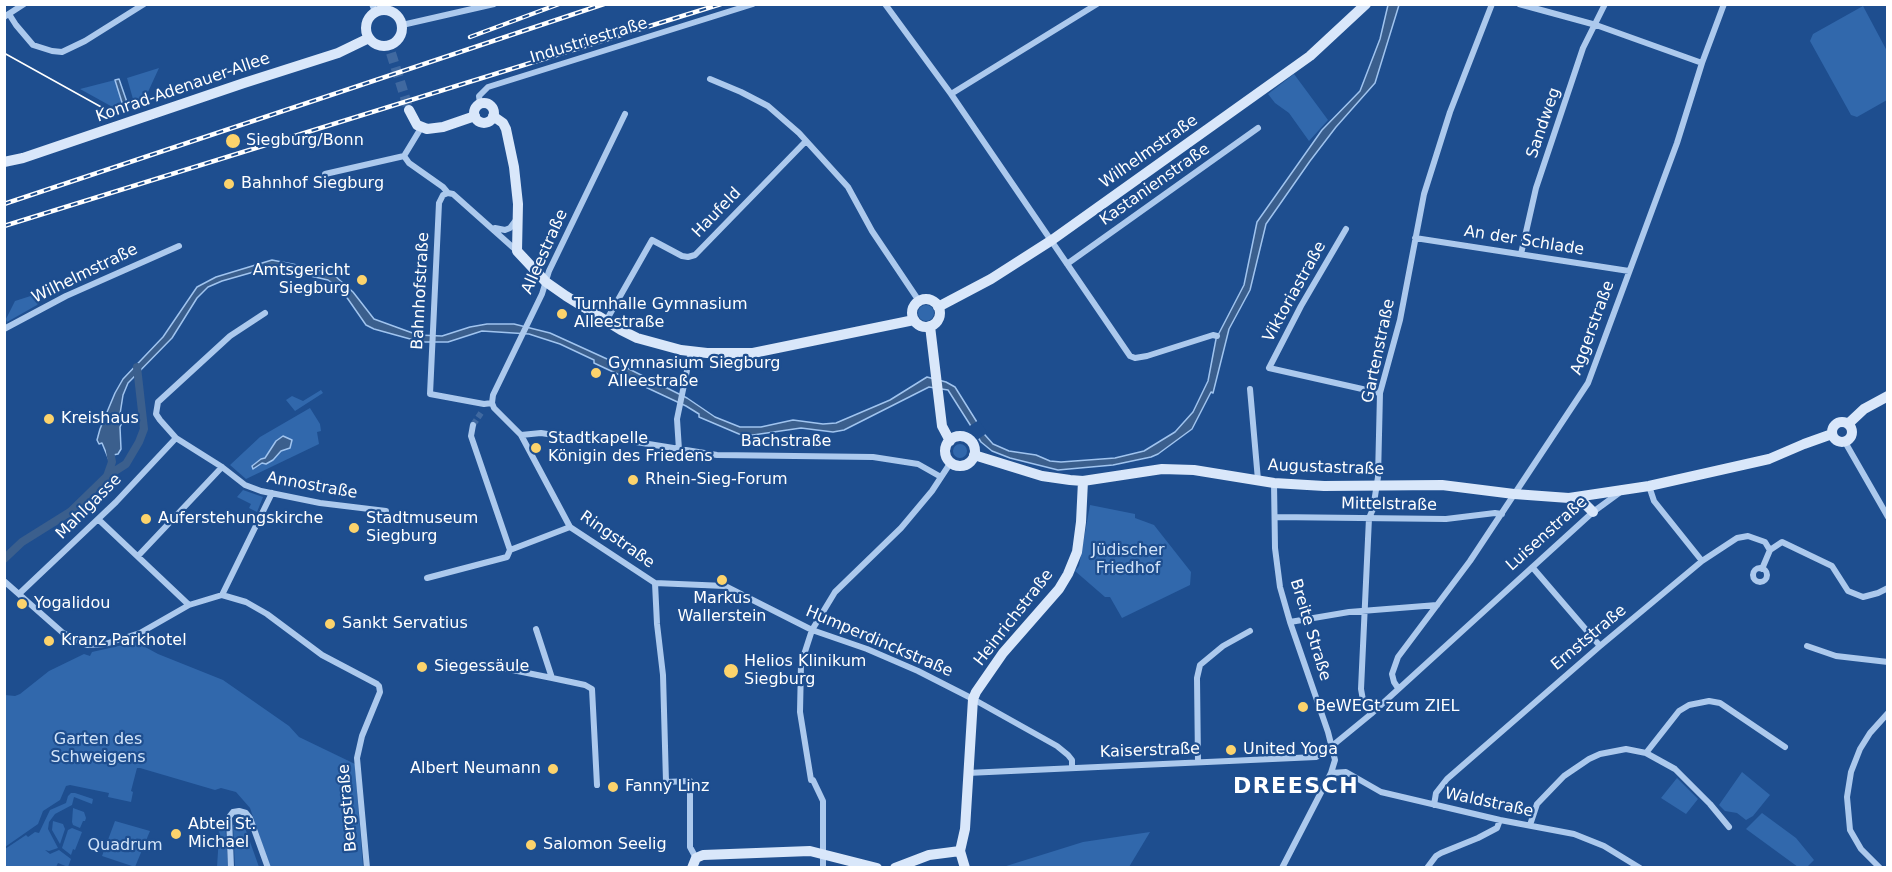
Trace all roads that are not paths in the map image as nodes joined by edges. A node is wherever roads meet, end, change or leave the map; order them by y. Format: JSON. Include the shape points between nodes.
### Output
{"nodes":[{"id":1,"x":24,"y":4,"type":"edge"},
{"id":2,"x":144,"y":4,"type":"edge"},
{"id":3,"x":494,"y":4,"type":"edge"},
{"id":4,"x":753,"y":4,"type":"edge"},
{"id":5,"x":885,"y":4,"type":"edge"},
{"id":6,"x":1096,"y":4,"type":"edge"},
{"id":7,"x":1366,"y":4,"type":"edge"},
{"id":8,"x":1491,"y":4,"type":"edge"},
{"id":9,"x":1519,"y":4,"type":"edge"},
{"id":10,"x":1605,"y":4,"type":"edge"},
{"id":11,"x":1724,"y":4,"type":"edge"},
{"id":12,"x":374,"y":8,"type":"edge"},
{"id":13,"x":7,"y":16,"type":"edge"},
{"id":14,"x":402,"y":25,"type":"junction"},
{"id":15,"x":1596,"y":25,"type":"junction"},
{"id":16,"x":369,"y":38,"type":"junction"},
{"id":17,"x":1702,"y":63,"type":"junction"},
{"id":18,"x":710,"y":79,"type":"dead end"},
{"id":19,"x":951,"y":94,"type":"junction"},
{"id":20,"x":480,"y":104,"type":"junction"},
{"id":21,"x":409,"y":110,"type":"tunnel mouth"},
{"id":22,"x":625,"y":114,"type":"dead end"},
{"id":23,"x":475,"y":116,"type":"junction"},
{"id":24,"x":493,"y":116,"type":"junction"},
{"id":25,"x":421,"y":128,"type":"junction"},
{"id":26,"x":1258,"y":128,"type":"dead end"},
{"id":27,"x":806,"y":141,"type":"junction"},
{"id":28,"x":404,"y":156,"type":"junction"},
{"id":29,"x":4,"y":162,"type":"edge"},
{"id":30,"x":325,"y":174,"type":"dead end"},
{"id":31,"x":448,"y":193,"type":"junction"},
{"id":32,"x":517,"y":219,"type":"junction"},
{"id":33,"x":492,"y":227,"type":"junction"},
{"id":34,"x":1346,"y":229,"type":"dead end"},
{"id":35,"x":1415,"y":238,"type":"junction"},
{"id":36,"x":1052,"y":240,"type":"junction"},
{"id":37,"x":179,"y":246,"type":"dead end"},
{"id":38,"x":517,"y":251,"type":"junction"},
{"id":39,"x":1521,"y":254,"type":"junction"},
{"id":40,"x":1067,"y":264,"type":"junction"},
{"id":41,"x":1629,"y":271,"type":"junction"},
{"id":42,"x":546,"y":282,"type":"junction"},
{"id":43,"x":919,"y":301,"type":"junction"},
{"id":44,"x":938,"y":307,"type":"junction"},
{"id":45,"x":265,"y":313,"type":"dead end"},
{"id":46,"x":914,"y":320,"type":"junction"},
{"id":47,"x":606,"y":321,"type":"junction"},
{"id":48,"x":930,"y":326,"type":"junction"},
{"id":49,"x":4,"y":329,"type":"edge"},
{"id":50,"x":1217,"y":336,"type":"dead end"},
{"id":51,"x":691,"y":351,"type":"junction"},
{"id":52,"x":1250,"y":389,"type":"dead end"},
{"id":53,"x":1380,"y":393,"type":"junction"},
{"id":54,"x":1887,"y":396,"type":"edge"},
{"id":55,"x":492,"y":403,"type":"junction"},
{"id":56,"x":484,"y":404,"type":"junction"},
{"id":57,"x":480,"y":413,"type":"tunnel mouth"},
{"id":58,"x":1848,"y":424,"type":"junction"},
{"id":59,"x":473,"y":425,"type":"tunnel mouth"},
{"id":60,"x":1832,"y":434,"type":"junction"},
{"id":61,"x":520,"y":435,"type":"junction"},
{"id":62,"x":176,"y":438,"type":"junction"},
{"id":63,"x":950,"y":441,"type":"junction"},
{"id":64,"x":1845,"y":442,"type":"junction"},
{"id":65,"x":679,"y":450,"type":"junction"},
{"id":66,"x":974,"y":455,"type":"junction"},
{"id":67,"x":951,"y":462,"type":"junction"},
{"id":68,"x":222,"y":466,"type":"junction"},
{"id":69,"x":941,"y":477,"type":"junction"},
{"id":70,"x":1258,"y":480,"type":"junction"},
{"id":71,"x":1083,"y":481,"type":"junction"},
{"id":72,"x":1274,"y":483,"type":"junction"},
{"id":73,"x":1376,"y":486,"type":"junction"},
{"id":74,"x":1649,"y":486,"type":"junction"},
{"id":75,"x":1622,"y":491,"type":"junction"},
{"id":76,"x":272,"y":493,"type":"junction"},
{"id":77,"x":1514,"y":494,"type":"junction"},
{"id":78,"x":1569,"y":498,"type":"junction"},
{"id":79,"x":1885,"y":507,"type":"edge"},
{"id":80,"x":386,"y":511,"type":"dead end"},
{"id":81,"x":1593,"y":512,"type":"junction"},
{"id":82,"x":1502,"y":514,"type":"junction"},
{"id":83,"x":1275,"y":517,"type":"junction"},
{"id":84,"x":1887,"y":517,"type":"edge"},
{"id":85,"x":1369,"y":518,"type":"junction"},
{"id":86,"x":98,"y":519,"type":"junction"},
{"id":87,"x":570,"y":527,"type":"junction"},
{"id":88,"x":510,"y":550,"type":"junction"},
{"id":89,"x":1770,"y":550,"type":"junction"},
{"id":90,"x":138,"y":556,"type":"junction"},
{"id":91,"x":1702,"y":561,"type":"junction"},
{"id":92,"x":1533,"y":568,"type":"junction"},
{"id":93,"x":1762,"y":568,"type":"dead end"},
{"id":94,"x":428,"y":578,"type":"dead end"},
{"id":95,"x":4,"y":581,"type":"edge"},
{"id":96,"x":656,"y":582,"type":"junction"},
{"id":97,"x":1887,"y":588,"type":"edge"},
{"id":98,"x":20,"y":593,"type":"junction"},
{"id":99,"x":222,"y":595,"type":"junction"},
{"id":100,"x":189,"y":605,"type":"junction"},
{"id":101,"x":1437,"y":605,"type":"junction"},
{"id":102,"x":1364,"y":611,"type":"junction"},
{"id":103,"x":1290,"y":622,"type":"junction"},
{"id":104,"x":536,"y":629,"type":"dead end"},
{"id":105,"x":812,"y":630,"type":"junction"},
{"id":106,"x":1250,"y":631,"type":"dead end"},
{"id":107,"x":1599,"y":646,"type":"junction"},
{"id":108,"x":1807,"y":646,"type":"dead end"},
{"id":109,"x":1887,"y":662,"type":"edge"},
{"id":110,"x":483,"y":664,"type":"dead end"},
{"id":111,"x":552,"y":678,"type":"junction"},
{"id":112,"x":1398,"y":688,"type":"junction"},
{"id":113,"x":973,"y":699,"type":"junction"},
{"id":114,"x":1887,"y":713,"type":"edge"},
{"id":115,"x":1371,"y":714,"type":"junction"},
{"id":116,"x":1332,"y":747,"type":"junction"},
{"id":117,"x":1785,"y":747,"type":"dead end"},
{"id":118,"x":1646,"y":753,"type":"junction"},
{"id":119,"x":1198,"y":762,"type":"junction"},
{"id":120,"x":1072,"y":768,"type":"junction"},
{"id":121,"x":967,"y":773,"type":"junction"},
{"id":122,"x":1331,"y":774,"type":"junction"},
{"id":123,"x":597,"y":785,"type":"dead end"},
{"id":124,"x":1434,"y":805,"type":"junction"},
{"id":125,"x":1500,"y":820,"type":"junction"},
{"id":126,"x":1530,"y":825,"type":"junction"},
{"id":127,"x":1729,"y":827,"type":"dead end"},
{"id":128,"x":960,"y":851,"type":"junction"},
{"id":129,"x":823,"y":853,"type":"junction"},
{"id":130,"x":694,"y":862,"type":"edge"},
{"id":131,"x":231,"y":867,"type":"edge"},
{"id":132,"x":268,"y":867,"type":"edge"},
{"id":133,"x":367,"y":867,"type":"edge"},
{"id":134,"x":824,"y":867,"type":"edge"},
{"id":135,"x":877,"y":867,"type":"edge"},
{"id":136,"x":895,"y":867,"type":"edge"},
{"id":137,"x":965,"y":867,"type":"edge"},
{"id":138,"x":1282,"y":867,"type":"edge"},
{"id":139,"x":1427,"y":867,"type":"edge"},
{"id":140,"x":1640,"y":867,"type":"edge"},
{"id":141,"x":1880,"y":867,"type":"edge"}],
"edges":[{"from":1,"to":13,"type":"street"},
{"from":2,"to":13,"type":"street","via":[[62,52],[33,45]]},
{"from":3,"to":14,"type":"street"},
{"from":4,"to":20,"type":"street","name":"Industriestraße","via":[[488,87],[479,96]]},
{"from":5,"to":19,"type":"street"},
{"from":6,"to":19,"type":"street"},
{"from":7,"to":36,"type":"main road","name":"Wilhelmstraße","via":[[1310,56]]},
{"from":8,"to":35,"type":"street","name":"Gartenstraße","via":[[1450,112]]},
{"from":9,"to":15,"type":"street"},
{"from":10,"to":15,"type":"street","name":"Sandweg"},
{"from":11,"to":17,"type":"street","name":"Aggerstraße"},
{"from":12,"to":14,"type":"main road","via":[[392,11]]},
{"from":12,"to":16,"type":"main road","via":[[367,20]]},
{"from":14,"to":16,"type":"main road","via":[[400,36],[390,49]]},
{"from":15,"to":17,"type":"street"},
{"from":15,"to":39,"type":"street","name":"Sandweg","via":[[1583,48],[1536,188]]},
{"from":16,"to":29,"type":"main road","name":"Konrad-Adenauer-Allee","via":[[338,53]]},
{"from":17,"to":41,"type":"street","name":"Aggerstraße"},
{"from":18,"to":27,"type":"street","via":[[768,106]]},
{"from":19,"to":36,"type":"street"},
{"from":20,"to":23,"type":"main road"},
{"from":20,"to":24,"type":"main road","via":[[489,105]]},
{"from":21,"to":25,"type":"main road"},
{"from":22,"to":42,"type":"street","name":"Alleestraße"},
{"from":23,"to":24,"type":"main road","via":[[484,123]]},
{"from":23,"to":25,"type":"main road","via":[[433,129]]},
{"from":24,"to":32,"type":"main road","via":[[508,136]]},
{"from":25,"to":28,"type":"street"},
{"from":26,"to":40,"type":"street","name":"Kastanienstraße"},
{"from":27,"to":43,"type":"street","via":[[848,187]]},
{"from":27,"to":47,"type":"street","name":"Haufeld","via":[[694,255],[681,256],[652,240]]},
{"from":28,"to":30,"type":"street"},
{"from":28,"to":31,"type":"street"},
{"from":31,"to":33,"type":"street"},
{"from":31,"to":56,"type":"street","name":"Bahnhofstraße","via":[[439,202],[430,394]]},
{"from":32,"to":33,"type":"street","via":[[505,230]]},
{"from":32,"to":38,"type":"main road"},
{"from":33,"to":38,"type":"street"},
{"from":34,"to":53,"type":"street","name":"Viktoriastraße","via":[[1269,368]]},
{"from":35,"to":39,"type":"street","name":"An der Schlade"},
{"from":35,"to":53,"type":"street","name":"Gartenstraße","via":[[1400,320]]},
{"from":36,"to":40,"type":"street"},
{"from":36,"to":44,"type":"main road","name":"Wilhelmstraße"},
{"from":37,"to":49,"type":"street","name":"Wilhelmstraße","via":[[66,296]]},
{"from":38,"to":42,"type":"main road"},
{"from":39,"to":41,"type":"street","name":"An der Schlade"},
{"from":40,"to":50,"type":"street","via":[[1130,356],[1147,356]]},
{"from":41,"to":77,"type":"street","name":"Aggerstraße","via":[[1588,383]]},
{"from":42,"to":47,"type":"main road"},
{"from":42,"to":55,"type":"street","name":"Alleestraße"},
{"from":43,"to":44,"type":"main road","via":[[928,299]]},
{"from":43,"to":46,"type":"main road","via":[[912,312]]},
{"from":44,"to":48,"type":"main road","via":[[939,318]]},
{"from":45,"to":62,"type":"street","name":"Annostraße","via":[[230,336],[158,402],[156,414]]},
{"from":46,"to":48,"type":"main road","via":[[923,327]]},
{"from":46,"to":51,"type":"main road","via":[[753,353]]},
{"from":47,"to":51,"type":"main road","via":[[637,338]]},
{"from":48,"to":63,"type":"main road","via":[[942,426]]},
{"from":51,"to":65,"type":"street","via":[[677,419]]},
{"from":52,"to":70,"type":"street"},
{"from":53,"to":73,"type":"street","name":"Gartenstraße"},
{"from":54,"to":58,"type":"main road"},
{"from":55,"to":56,"type":"street"},
{"from":55,"to":61,"type":"street","name":"Ringstraße"},
{"from":56,"to":57,"type":"street"},
{"from":58,"to":60,"type":"main road","via":[[1836,424]]},
{"from":58,"to":64,"type":"main road","via":[[1852,435]]},
{"from":59,"to":88,"type":"street","via":[[471,436]]},
{"from":60,"to":64,"type":"main road","via":[[1836,440]]},
{"from":60,"to":74,"type":"main road","name":"Luisenstraße","via":[[1769,459]]},
{"from":61,"to":65,"type":"street","name":"Bachstraße","via":[[605,437]]},
{"from":61,"to":87,"type":"street","name":"Ringstraße"},
{"from":62,"to":68,"type":"street","name":"Annostraße"},
{"from":62,"to":86,"type":"street","name":"Mahlgasse"},
{"from":63,"to":66,"type":"main road","via":[[961,436],[969,439]]},
{"from":63,"to":67,"type":"main road","via":[[946,453]]},
{"from":64,"to":79,"type":"street"},
{"from":65,"to":69,"type":"street","name":"Bachstraße","via":[[717,455],[873,457],[918,464]]},
{"from":66,"to":67,"type":"main road","via":[[966,464]]},
{"from":66,"to":71,"type":"main road","name":"Augustastraße","via":[[1042,476]]},
{"from":67,"to":69,"type":"street"},
{"from":68,"to":76,"type":"street","name":"Annostraße","via":[[245,485]]},
{"from":68,"to":90,"type":"street"},
{"from":69,"to":105,"type":"street","via":[[901,528],[835,592]]},
{"from":70,"to":71,"type":"main road","name":"Augustastraße","via":[[1162,469]]},
{"from":70,"to":72,"type":"main road","name":"Augustastraße"},
{"from":71,"to":113,"type":"main road","name":"Heinrichstraße","via":[[1077,552],[1068,574],[1003,653]]},
{"from":72,"to":73,"type":"main road","name":"Augustastraße"},
{"from":72,"to":83,"type":"street","name":"Breite Straße"},
{"from":73,"to":77,"type":"main road","name":"Augustastraße","via":[[1442,485]]},
{"from":73,"to":85,"type":"street","name":"Gartenstraße"},
{"from":74,"to":75,"type":"main road","name":"Luisenstraße"},
{"from":74,"to":91,"type":"street","via":[[1654,501]]},
{"from":75,"to":78,"type":"main road","name":"Augustastraße"},
{"from":75,"to":81,"type":"street","name":"Luisenstraße"},
{"from":76,"to":80,"type":"street","name":"Annostraße"},
{"from":76,"to":99,"type":"street"},
{"from":77,"to":78,"type":"main road","name":"Augustastraße"},
{"from":77,"to":82,"type":"street","name":"Aggerstraße"},
{"from":78,"to":81,"type":"main road","name":"Augustastraße"},
{"from":79,"to":84,"type":"street"},
{"from":81,"to":92,"type":"street","name":"Luisenstraße"},
{"from":82,"to":85,"type":"street","name":"Mittelstraße","via":[[1446,519]]},
{"from":82,"to":101,"type":"street","name":"Aggerstraße"},
{"from":83,"to":85,"type":"street","name":"Mittelstraße"},
{"from":83,"to":103,"type":"street","name":"Breite Straße","via":[[1275,548]]},
{"from":85,"to":102,"type":"street","name":"Gartenstraße"},
{"from":86,"to":90,"type":"street"},
{"from":86,"to":98,"type":"street","name":"Mahlgasse"},
{"from":87,"to":88,"type":"street"},
{"from":87,"to":96,"type":"street","name":"Ringstraße"},
{"from":88,"to":94,"type":"street","via":[[507,557]]},
{"from":89,"to":91,"type":"street","name":"Ernststraße","via":[[1765,543],[1743,536]]},
{"from":89,"to":93,"type":"street"},
{"from":89,"to":97,"type":"street","via":[[1782,543],[1832,566],[1848,591],[1863,597]]},
{"from":90,"to":100,"type":"street"},
{"from":91,"to":107,"type":"street","name":"Ernststraße"},
{"from":92,"to":107,"type":"street"},
{"from":92,"to":112,"type":"street","name":"Luisenstraße"},
{"from":95,"to":98,"type":"street"},
{"from":96,"to":105,"type":"street","name":"Humperdinckstraße","via":[[725,586]]},
{"from":96,"to":130,"type":"street","name":"Ringstraße","via":[[666,782],[690,781],[690,848]]},
{"from":98,"to":100,"type":"street","via":[[63,633],[87,645],[140,633]]},
{"from":99,"to":100,"type":"street"},
{"from":99,"to":133,"type":"street","name":"Bergstraße","via":[[267,614],[321,655],[379,686],[357,758]]},
{"from":101,"to":102,"type":"street"},
{"from":101,"to":112,"type":"street","name":"Aggerstraße","via":[[1394,664],[1392,674]]},
{"from":102,"to":103,"type":"street"},
{"from":102,"to":115,"type":"street","name":"Gartenstraße","via":[[1361,689]]},
{"from":103,"to":116,"type":"street","name":"Breite Straße"},
{"from":104,"to":111,"type":"street"},
{"from":105,"to":113,"type":"street","name":"Humperdinckstraße","via":[[867,649]]},
{"from":105,"to":129,"type":"street","via":[[801,664],[800,712],[812,780],[823,801]]},
{"from":106,"to":119,"type":"street","via":[[1200,665]]},
{"from":107,"to":124,"type":"street","name":"Ernststraße","via":[[1447,779],[1436,793]]},
{"from":108,"to":109,"type":"street","via":[[1836,656]]},
{"from":110,"to":111,"type":"street"},
{"from":111,"to":123,"type":"street","via":[[592,689]]},
{"from":112,"to":115,"type":"street","name":"Luisenstraße"},
{"from":113,"to":120,"type":"street","name":"Humperdinckstraße","via":[[1063,751]]},
{"from":113,"to":121,"type":"main road","name":"Heinrichstraße"},
{"from":114,"to":141,"type":"street","via":[[1860,749],[1847,797],[1850,830],[1861,849]]},
{"from":115,"to":116,"type":"street","name":"Luisenstraße"},
{"from":116,"to":119,"type":"street","name":"Kaiserstraße","via":[[1316,757]]},
{"from":116,"to":122,"type":"street","via":[[1335,760]]},
{"from":117,"to":118,"type":"street","via":[[1720,703],[1709,701],[1679,711]]},
{"from":118,"to":126,"type":"street","via":[[1613,750],[1589,759],[1548,791],[1537,804]]},
{"from":118,"to":127,"type":"street","via":[[1675,769]]},
{"from":119,"to":120,"type":"street","name":"Kaiserstraße"},
{"from":120,"to":121,"type":"street","name":"Kaiserstraße"},
{"from":121,"to":128,"type":"main road","name":"Heinrichstraße","via":[[965,829]]},
{"from":122,"to":124,"type":"street","name":"Waldstraße","via":[[1346,772],[1381,792]]},
{"from":122,"to":138,"type":"street"},
{"from":124,"to":125,"type":"street","name":"Waldstraße"},
{"from":125,"to":126,"type":"street","name":"Waldstraße"},
{"from":125,"to":139,"type":"street","via":[[1497,828],[1441,853]]},
{"from":126,"to":140,"type":"street","name":"Waldstraße","via":[[1586,838]]},
{"from":128,"to":136,"type":"main road","via":[[928,855]]},
{"from":128,"to":137,"type":"main road"},
{"from":129,"to":130,"type":"main road","via":[[703,855]]},
{"from":129,"to":134,"type":"street"},
{"from":129,"to":135,"type":"main road"},
{"from":131,"to":132,"type":"street","via":[[230,817],[239,811],[250,818]]}]}
